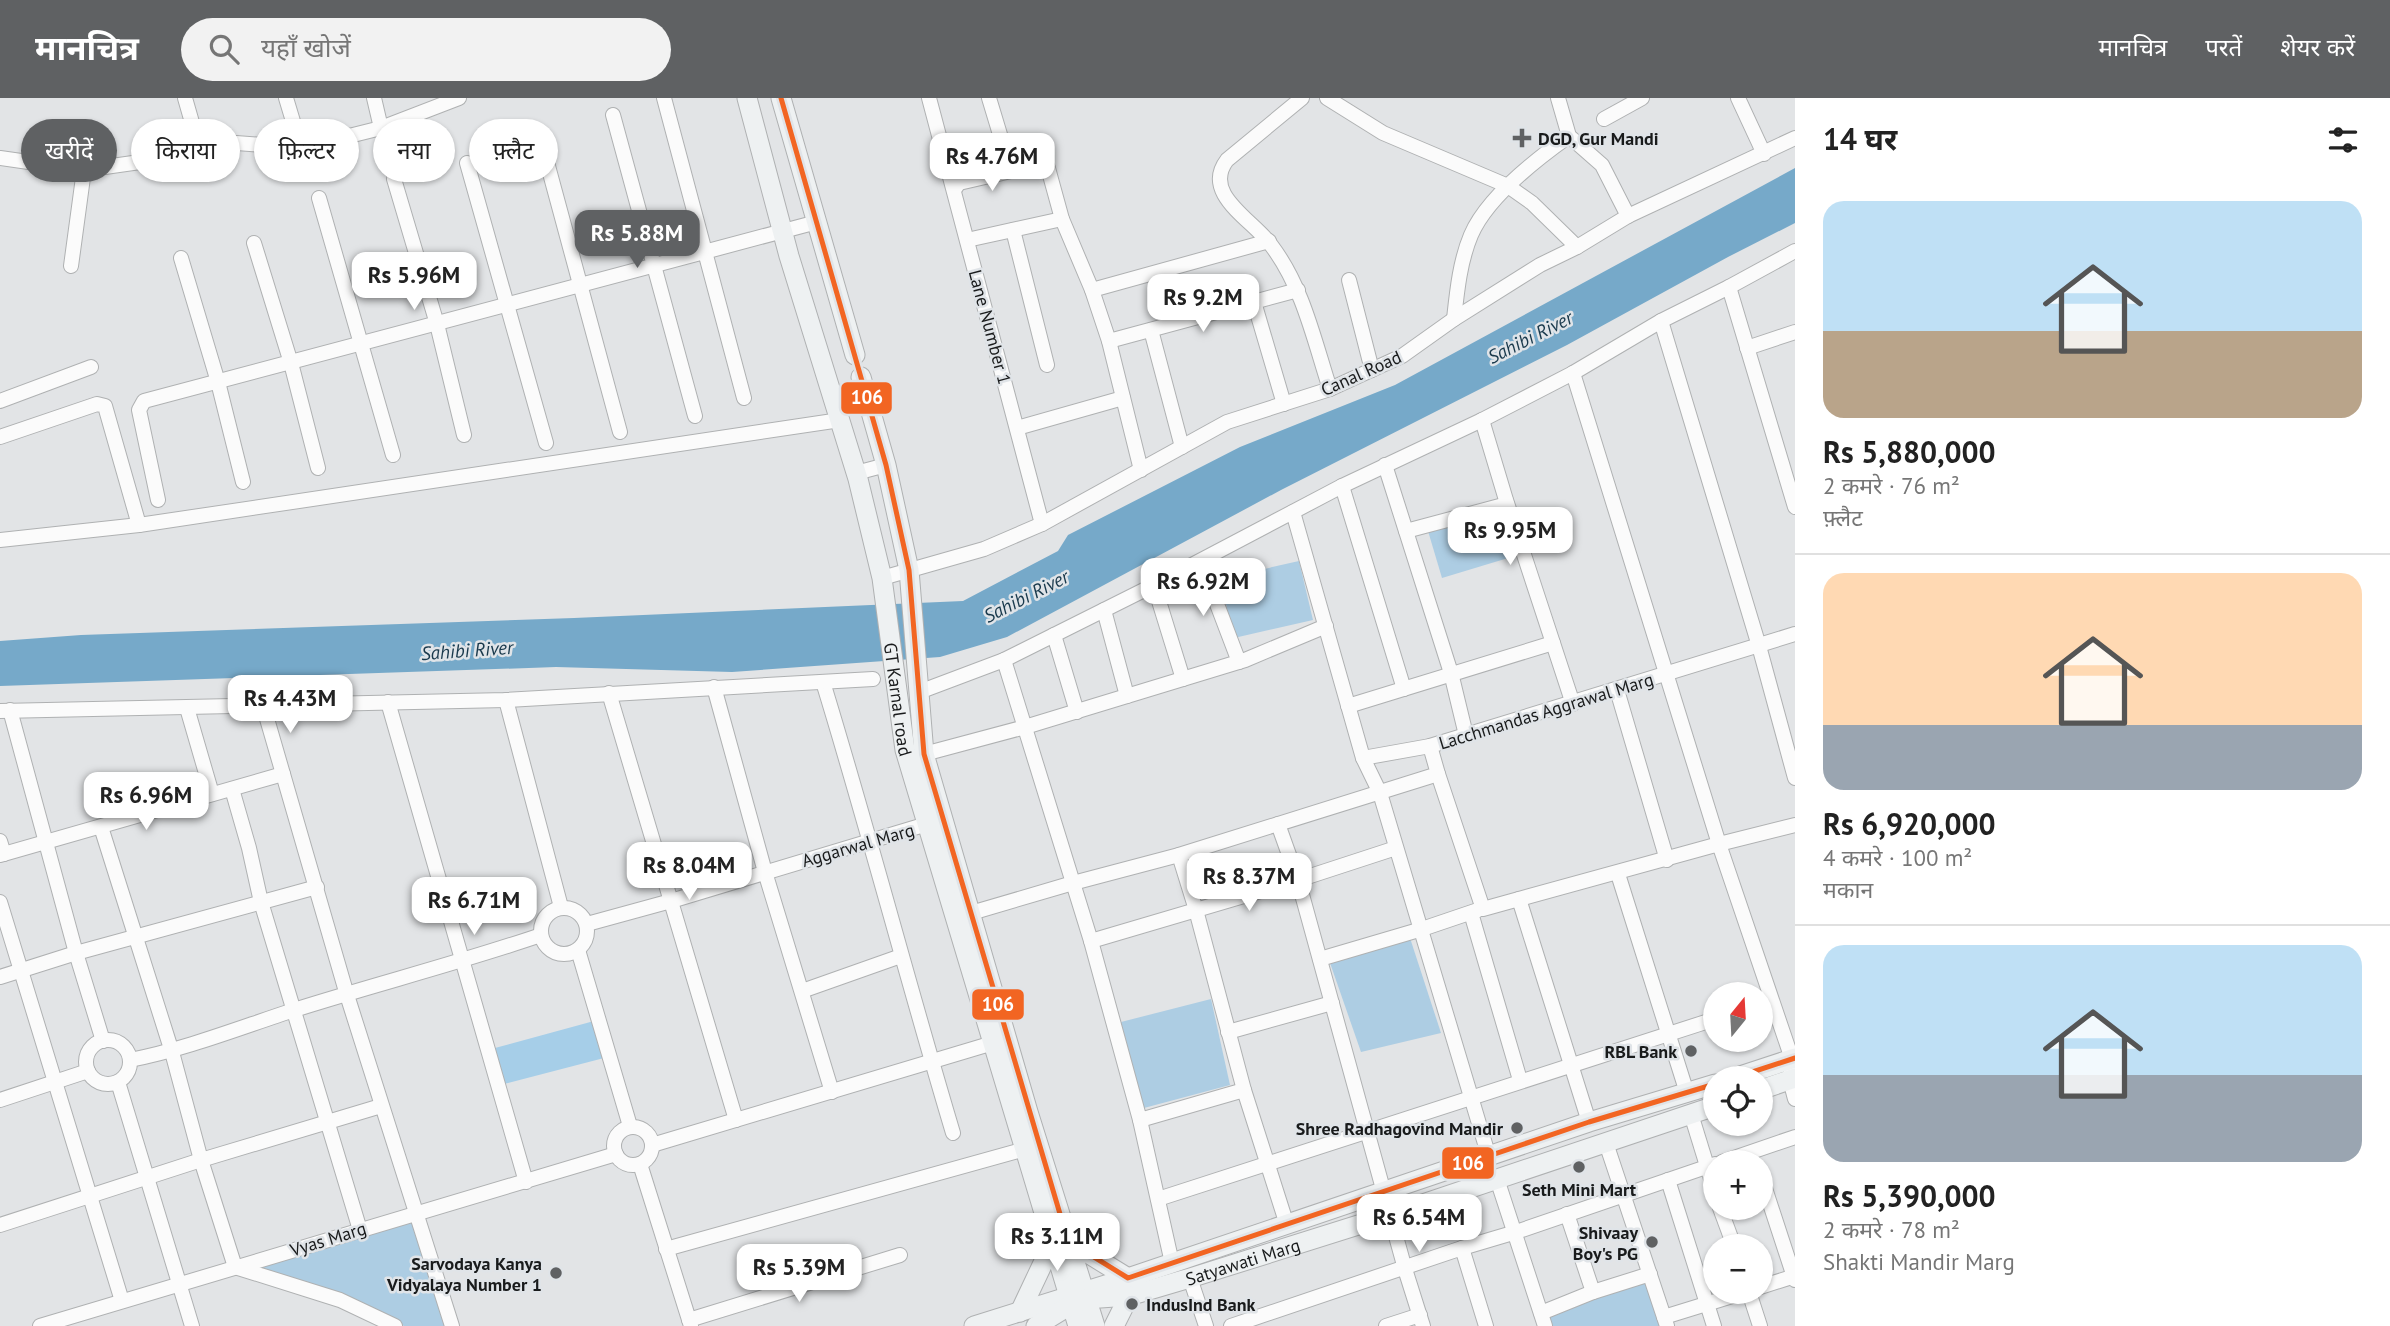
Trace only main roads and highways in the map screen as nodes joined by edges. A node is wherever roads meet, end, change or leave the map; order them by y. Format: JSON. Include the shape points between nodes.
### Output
{"nodes":[{"id":1,"x":747,"y":98,"type":"edge"},
{"id":2,"x":781,"y":98,"type":"edge"},
{"id":3,"x":855,"y":355,"type":"dead end"},
{"id":4,"x":861,"y":377,"type":"dead end"},
{"id":5,"x":1793,"y":1075,"type":"edge"},
{"id":6,"x":1773,"y":1076,"type":"edge"},
{"id":7,"x":1773,"y":1084,"type":"edge"},
{"id":8,"x":1703,"y":1088,"type":"edge"},
{"id":9,"x":1703,"y":1110,"type":"edge"},
{"id":10,"x":1061,"y":1242,"type":"junction"},
{"id":11,"x":1129,"y":1287,"type":"junction"},
{"id":12,"x":1078,"y":1298,"type":"junction"},
{"id":13,"x":1020,"y":1312,"type":"junction"},
{"id":14,"x":974,"y":1326,"type":"edge"},
{"id":15,"x":1037,"y":1326,"type":"edge"},
{"id":16,"x":1079,"y":1326,"type":"edge"},
{"id":17,"x":1094,"y":1326,"type":"edge"},
{"id":18,"x":1114,"y":1326,"type":"edge"}],
"edges":[{"from":1,"to":10,"type":"main road","name":"GT Karnal road","via":[[882,578],[905,750],[1025,1149]]},
{"from":2,"to":3,"type":"main road"},
{"from":4,"to":10,"type":"main road","name":"GT Karnal road","via":[[909,570],[924,754]]},
{"from":5,"to":6,"type":"main road"},
{"from":5,"to":7,"type":"main road"},
{"from":8,"to":11,"type":"main road","name":"Satyawati Marg","via":[[1172,1263]]},
{"from":9,"to":11,"type":"main road","name":"Satyawati Marg","via":[[1190,1278]]},
{"from":10,"to":11,"type":"main road"},
{"from":10,"to":12,"type":"main road","name":"GT Karnal road"},
{"from":10,"to":13,"type":"main road"},
{"from":11,"to":12,"type":"main road","name":"Satyawati Marg"},
{"from":11,"to":18,"type":"main road"},
{"from":12,"to":13,"type":"main road"},
{"from":12,"to":15,"type":"main road"},
{"from":12,"to":16,"type":"main road"},
{"from":12,"to":17,"type":"main road"},
{"from":13,"to":14,"type":"main road"}]}
